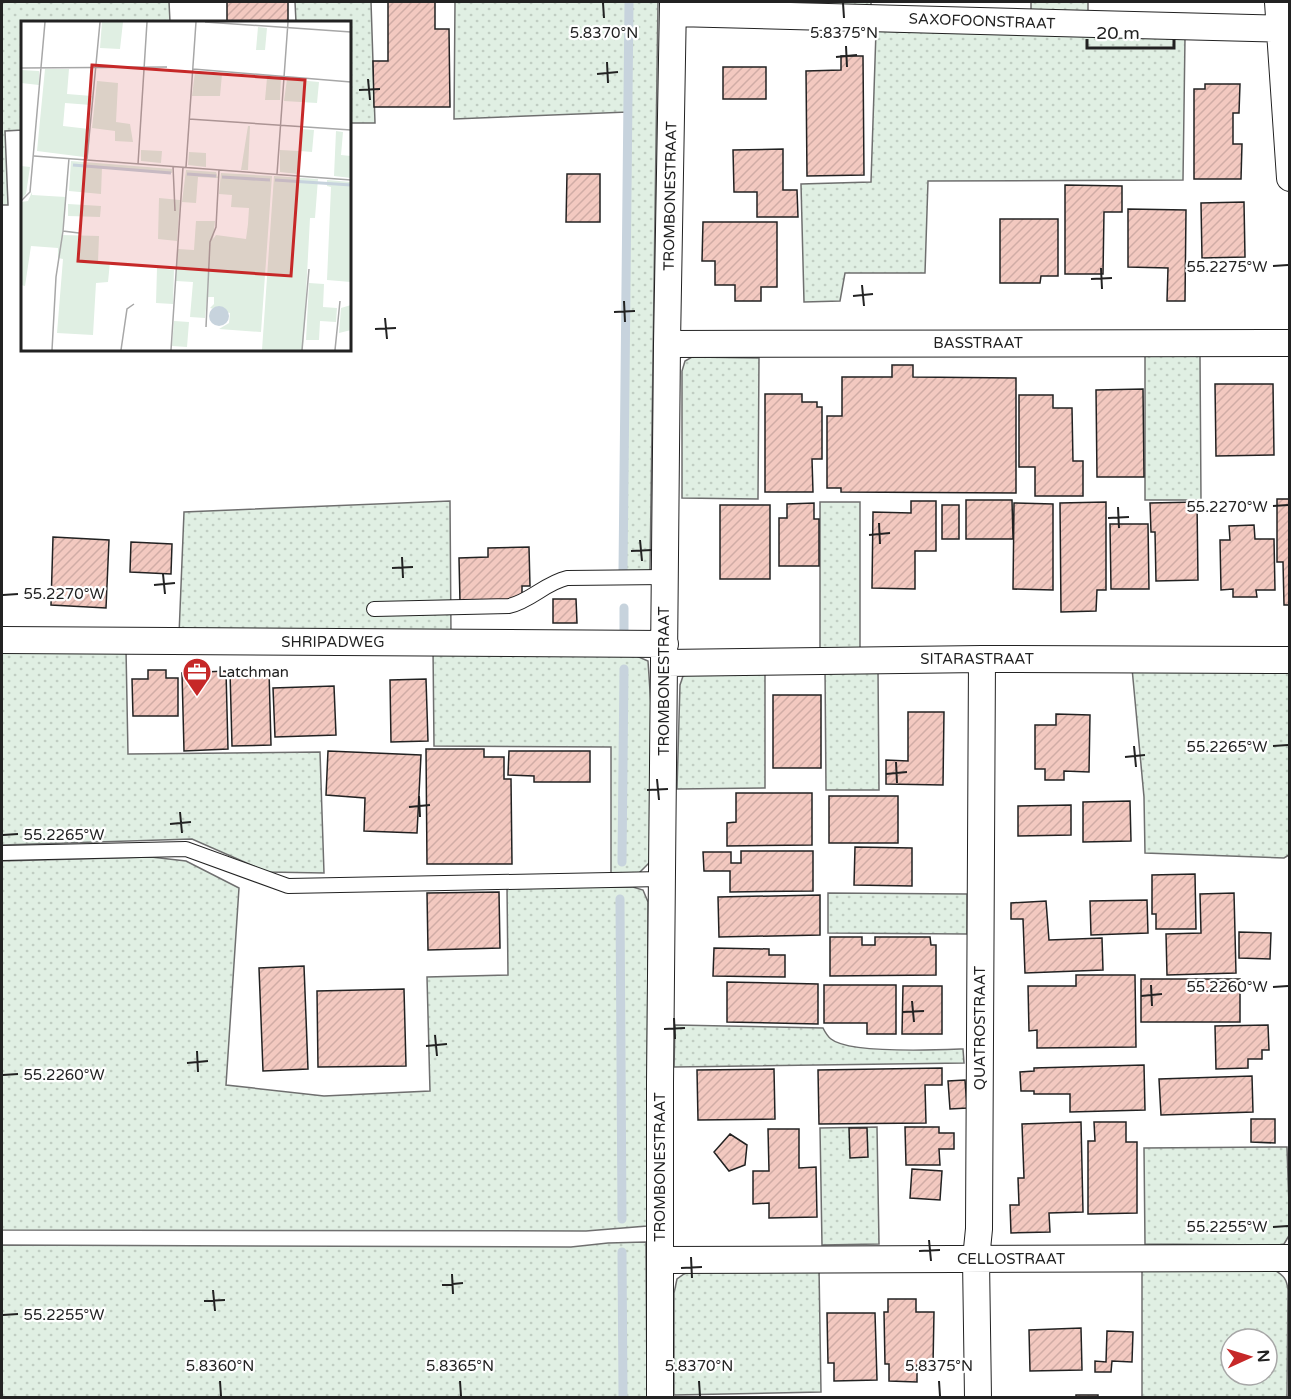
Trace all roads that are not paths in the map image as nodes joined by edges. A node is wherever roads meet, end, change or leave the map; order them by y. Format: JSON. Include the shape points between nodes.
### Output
{"nodes":[{"id":1,"x":1278,"y":2,"type":"edge"},
{"id":2,"x":673,"y":7,"type":"edge"},
{"id":3,"x":1285,"y":29,"type":"edge"},
{"id":4,"x":1290,"y":178,"type":"edge"},
{"id":5,"x":1290,"y":343,"type":"edge"},
{"id":6,"x":668,"y":344,"type":"junction"},
{"id":7,"x":665,"y":577,"type":"junction"},
{"id":8,"x":374,"y":609,"type":"dead end"},
{"id":9,"x":2,"y":640,"type":"edge"},
{"id":10,"x":665,"y":653,"type":"junction"},
{"id":11,"x":982,"y":659,"type":"junction"},
{"id":12,"x":1290,"y":660,"type":"edge"},
{"id":13,"x":2,"y":854,"type":"edge"},
{"id":14,"x":662,"y":879,"type":"junction"},
{"id":15,"x":1290,"y":1258,"type":"edge"},
{"id":16,"x":976,"y":1259,"type":"junction"},
{"id":17,"x":661,"y":1260,"type":"junction"},
{"id":18,"x":660,"y":1398,"type":"edge"},
{"id":19,"x":978,"y":1398,"type":"edge"}],
"edges":[{"from":1,"to":3,"type":"street"},
{"from":2,"to":3,"type":"street","name":"SAXOFOONSTRAAT"},
{"from":2,"to":6,"type":"street","name":"TROMBONESTRAAT"},
{"from":3,"to":4,"type":"street"},
{"from":5,"to":6,"type":"street","name":"BASSTRAAT"},
{"from":6,"to":7,"type":"street","name":"TROMBONESTRAAT"},
{"from":7,"to":8,"type":"lane","via":[[567,578],[509,606]]},
{"from":7,"to":10,"type":"street","name":"TROMBONESTRAAT"},
{"from":9,"to":10,"type":"street","name":"SHRIPADWEG"},
{"from":10,"to":11,"type":"street","name":"SITARASTRAAT"},
{"from":10,"to":14,"type":"street","name":"TROMBONESTRAAT"},
{"from":11,"to":12,"type":"street","name":"SITARASTRAAT"},
{"from":11,"to":16,"type":"street","name":"QUATROSTRAAT"},
{"from":13,"to":14,"type":"lane","via":[[186,849],[288,886]]},
{"from":14,"to":17,"type":"street","name":"TROMBONESTRAAT"},
{"from":15,"to":16,"type":"street","name":"CELLOSTRAAT"},
{"from":16,"to":17,"type":"street","name":"CELLOSTRAAT"},
{"from":16,"to":19,"type":"street","name":"QUATROSTRAAT"},
{"from":17,"to":18,"type":"street","name":"TROMBONESTRAAT"}]}
